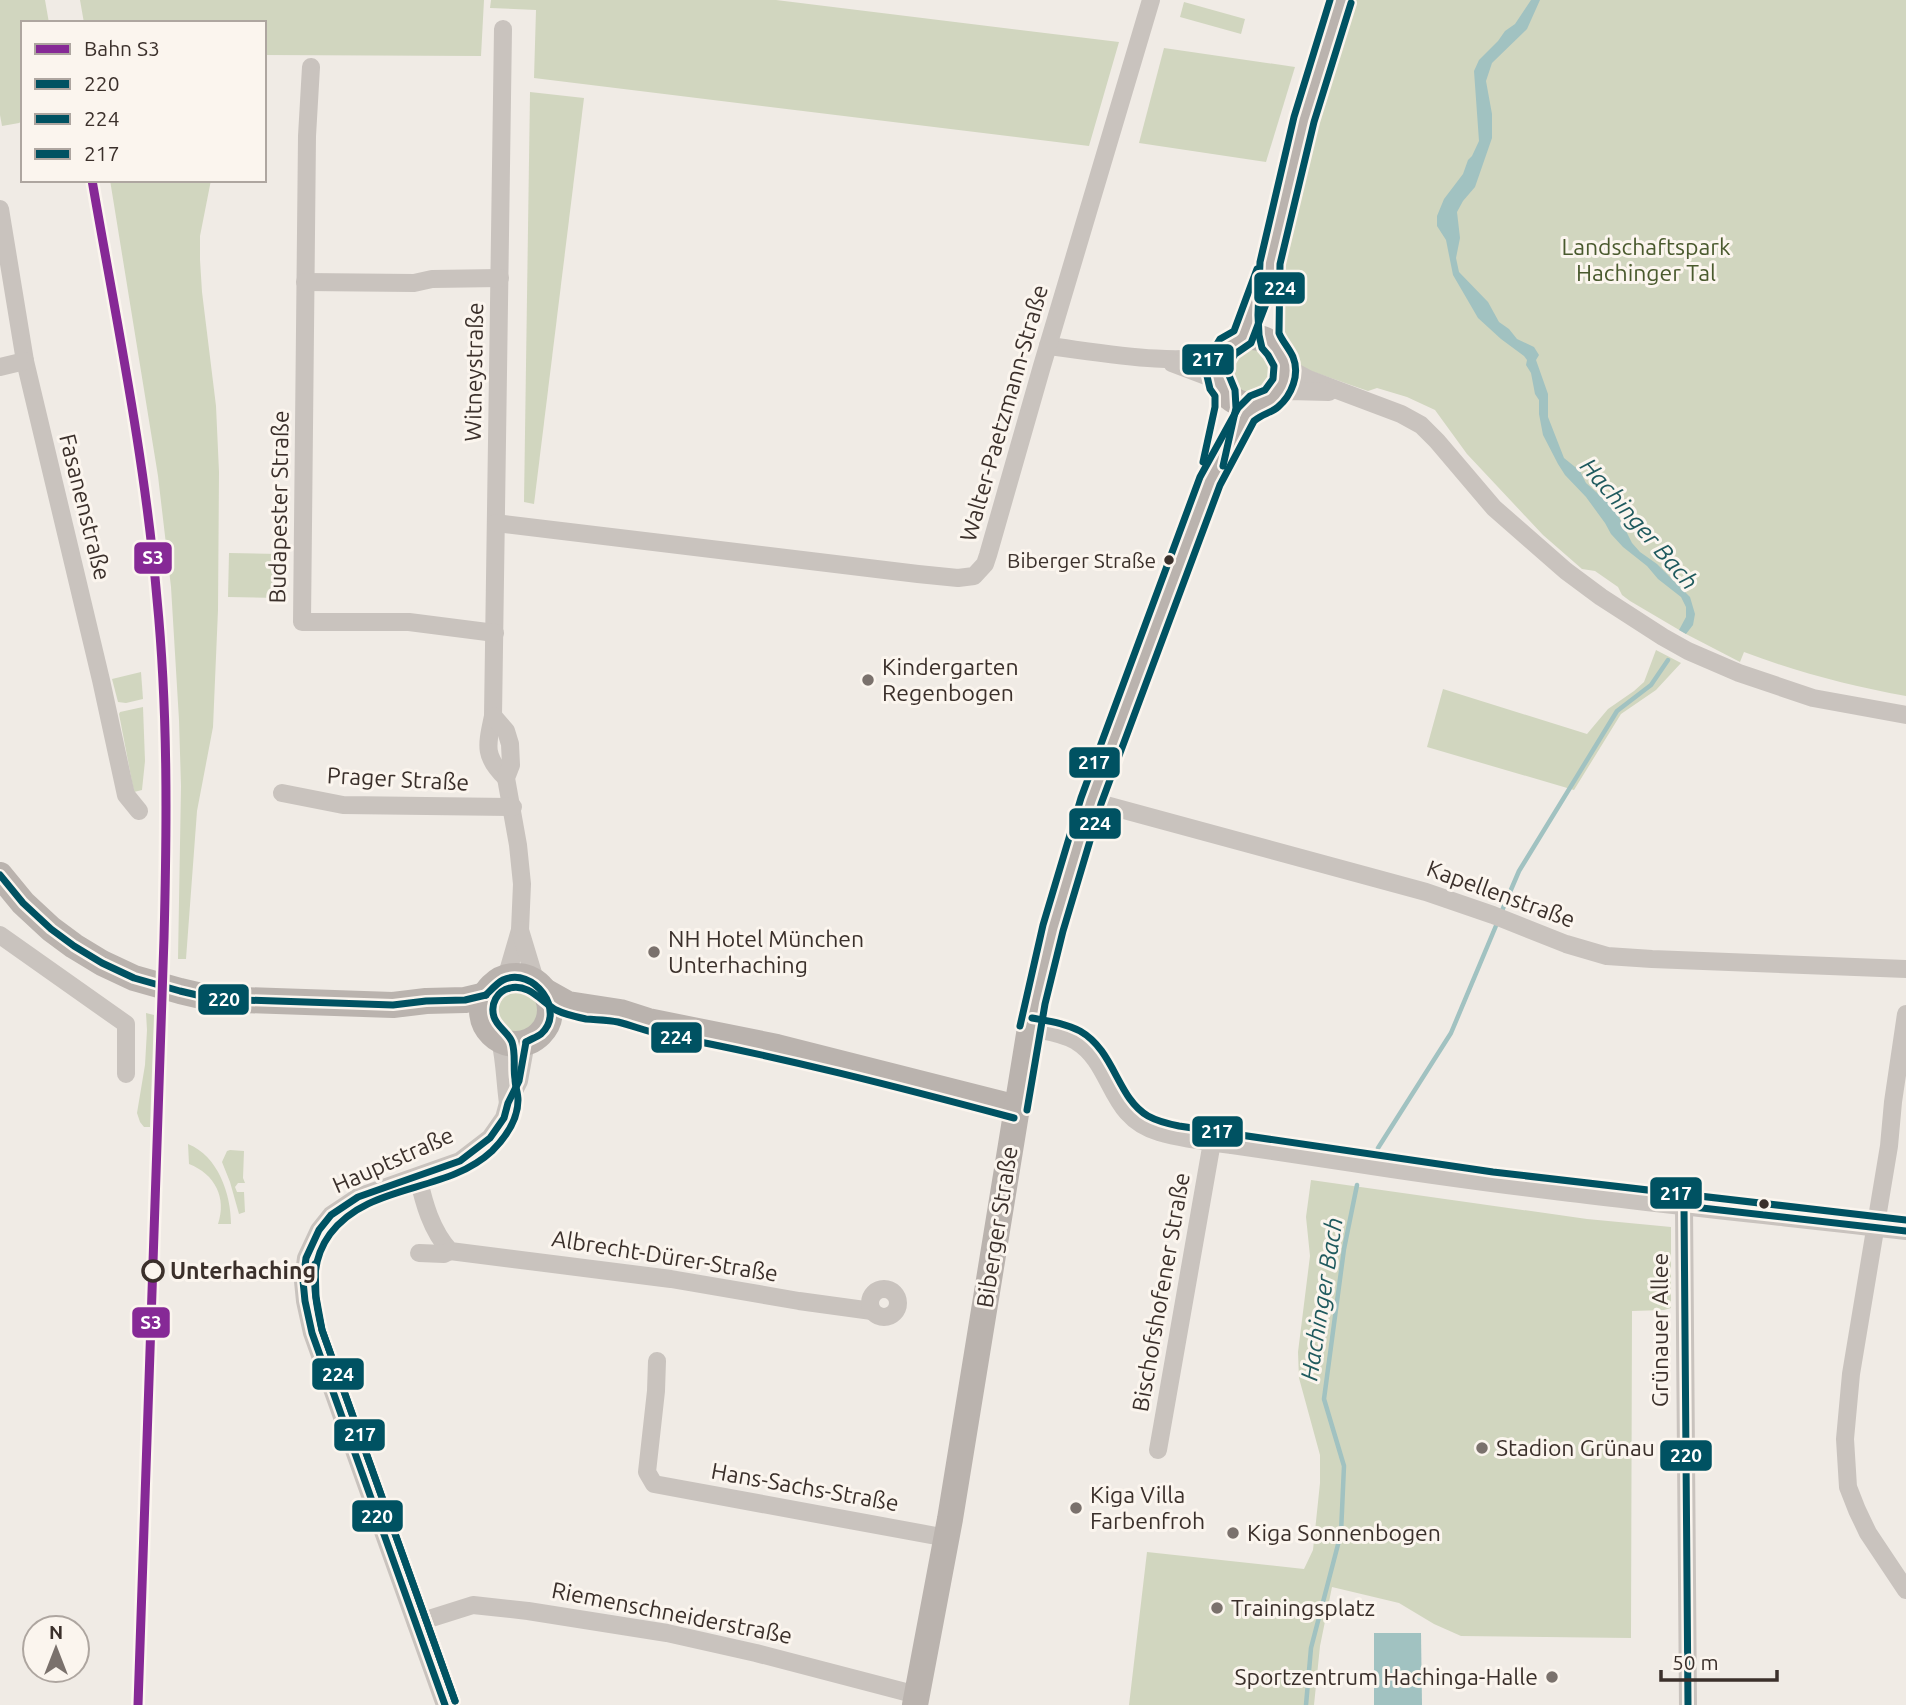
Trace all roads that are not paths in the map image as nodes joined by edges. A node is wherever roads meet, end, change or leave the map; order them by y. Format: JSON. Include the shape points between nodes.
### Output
{"nodes":[{"id":1,"x":1151,"y":0,"type":"edge"},
{"id":2,"x":1341,"y":0,"type":"edge"},
{"id":3,"x":503,"y":29,"type":"dead end"},
{"id":4,"x":311,"y":67,"type":"dead end"},
{"id":5,"x":0,"y":209,"type":"edge"},
{"id":6,"x":1270,"y":263,"type":"junction"},
{"id":7,"x":500,"y":278,"type":"junction"},
{"id":8,"x":305,"y":282,"type":"junction"},
{"id":9,"x":1232,"y":345,"type":"junction"},
{"id":10,"x":1048,"y":346,"type":"junction"},
{"id":11,"x":1278,"y":353,"type":"junction"},
{"id":12,"x":1163,"y":359,"type":"junction"},
{"id":13,"x":25,"y":361,"type":"junction"},
{"id":14,"x":0,"y":367,"type":"edge"},
{"id":15,"x":1223,"y":389,"type":"junction"},
{"id":16,"x":1343,"y":393,"type":"junction"},
{"id":17,"x":1266,"y":399,"type":"junction"},
{"id":18,"x":1210,"y":481,"type":"junction"},
{"id":19,"x":496,"y":523,"type":"junction"},
{"id":20,"x":495,"y":634,"type":"junction"},
{"id":21,"x":1906,"y":715,"type":"edge"},
{"id":22,"x":282,"y":793,"type":"dead end"},
{"id":23,"x":1091,"y":801,"type":"junction"},
{"id":24,"x":513,"y":807,"type":"junction"},
{"id":25,"x":139,"y":811,"type":"dead end"},
{"id":26,"x":0,"y":875,"type":"edge"},
{"id":27,"x":520,"y":930,"type":"junction"},
{"id":28,"x":0,"y":936,"type":"edge"},
{"id":29,"x":1906,"y":969,"type":"edge"},
{"id":30,"x":496,"y":986,"type":"junction"},
{"id":31,"x":539,"y":986,"type":"junction"},
{"id":32,"x":393,"y":1006,"type":"junction"},
{"id":33,"x":1906,"y":1014,"type":"edge"},
{"id":34,"x":648,"y":1021,"type":"junction"},
{"id":35,"x":1030,"y":1028,"type":"junction"},
{"id":36,"x":492,"y":1032,"type":"junction"},
{"id":37,"x":535,"y":1035,"type":"junction"},
{"id":38,"x":126,"y":1074,"type":"dead end"},
{"id":39,"x":508,"y":1103,"type":"junction"},
{"id":40,"x":1017,"y":1108,"type":"junction"},
{"id":41,"x":1212,"y":1142,"type":"junction"},
{"id":42,"x":418,"y":1177,"type":"junction"},
{"id":43,"x":1684,"y":1206,"type":"junction"},
{"id":44,"x":1874,"y":1227,"type":"junction"},
{"id":45,"x":1906,"y":1231,"type":"edge"},
{"id":46,"x":437,"y":1234,"type":"junction"},
{"id":47,"x":450,"y":1251,"type":"junction"},
{"id":48,"x":872,"y":1311,"type":"dead end"},
{"id":49,"x":657,"y":1362,"type":"dead end"},
{"id":50,"x":1158,"y":1450,"type":"dead end"},
{"id":51,"x":947,"y":1538,"type":"junction"},
{"id":52,"x":1906,"y":1590,"type":"edge"},
{"id":53,"x":415,"y":1623,"type":"junction"},
{"id":54,"x":916,"y":1700,"type":"edge"},
{"id":55,"x":445,"y":1705,"type":"edge"},
{"id":56,"x":1688,"y":1705,"type":"edge"}],
"edges":[{"from":1,"to":10,"type":"street","name":"Walter-Paetzmann-Straße"},
{"from":2,"to":6,"type":"main road","via":[[1304,119]]},
{"from":3,"to":7,"type":"street","name":"Witneystraße"},
{"from":4,"to":8,"type":"street","name":"Budapester Straße"},
{"from":5,"to":13,"type":"street","name":"Fasanenstraße"},
{"from":6,"to":9,"type":"main road","via":[[1253,312]]},
{"from":6,"to":11,"type":"main road","via":[[1268,315]]},
{"from":7,"to":8,"type":"street"},
{"from":7,"to":19,"type":"street","name":"Witneystraße"},
{"from":8,"to":20,"type":"street","name":"Budapester Straße","via":[[302,622],[409,622]]},
{"from":9,"to":11,"type":"main road","via":[[1252,337],[1262,339]]},
{"from":9,"to":12,"type":"street","via":[[1211,357]]},
{"from":9,"to":15,"type":"main road","via":[[1218,362]]},
{"from":10,"to":12,"type":"street"},
{"from":10,"to":19,"type":"street","name":"Walter-Paetzmann-Straße","via":[[988,555],[974,576],[918,575]]},
{"from":11,"to":16,"type":"street","via":[[1293,371]]},
{"from":11,"to":17,"type":"main road","via":[[1285,374],[1283,384]]},
{"from":12,"to":15,"type":"street","via":[[1209,377]]},
{"from":13,"to":14,"type":"street"},
{"from":13,"to":25,"type":"street","name":"Fasanenstraße","via":[[126,795]]},
{"from":15,"to":17,"type":"main road","via":[[1245,404]]},
{"from":15,"to":18,"type":"main road","name":"Biberger Straße","via":[[1226,408]]},
{"from":16,"to":17,"type":"street","via":[[1289,391]]},
{"from":16,"to":21,"type":"street","via":[[1420,425],[1494,508],[1566,571],[1662,637],[1739,673],[1813,698]]},
{"from":17,"to":18,"type":"main road","name":"Biberger Straße","via":[[1246,414]]},
{"from":18,"to":23,"type":"main road","name":"Biberger Straße"},
{"from":19,"to":20,"type":"street","name":"Witneystraße"},
{"from":20,"to":24,"type":"street","name":"Witneystraße","via":[[493,716],[510,744],[506,778]]},
{"from":22,"to":24,"type":"street","name":"Prager Straße","via":[[343,805]]},
{"from":23,"to":29,"type":"street","name":"Kapellenstraße","via":[[1405,886],[1607,956]]},
{"from":23,"to":35,"type":"main road","name":"Biberger Straße","via":[[1053,928]]},
{"from":24,"to":27,"type":"street","name":"Witneystraße","via":[[522,884]]},
{"from":26,"to":32,"type":"main road","via":[[51,929],[134,978],[214,999]]},
{"from":27,"to":30,"type":"street","name":"Witneystraße"},
{"from":27,"to":31,"type":"street","name":"Witneystraße"},
{"from":28,"to":38,"type":"street","via":[[126,1024]]},
{"from":30,"to":31,"type":"main road","via":[[516,976]]},
{"from":30,"to":32,"type":"main road","via":[[465,1000]]},
{"from":30,"to":36,"type":"main road","via":[[482,1004]]},
{"from":31,"to":34,"type":"main road","via":[[568,1004]]},
{"from":31,"to":37,"type":"main road","via":[[550,1009],[549,1019]]},
{"from":32,"to":36,"type":"main road","via":[[464,1018]]},
{"from":33,"to":44,"type":"street"},
{"from":34,"to":37,"type":"main road","via":[[568,1023]]},
{"from":34,"to":40,"type":"main road","via":[[786,1049]]},
{"from":35,"to":40,"type":"main road","name":"Biberger Straße"},
{"from":35,"to":41,"type":"street","via":[[1084,1047],[1117,1099],[1141,1125]]},
{"from":36,"to":37,"type":"main road","via":[[509,1044]]},
{"from":36,"to":39,"type":"street","via":[[504,1057]]},
{"from":37,"to":39,"type":"street","name":"Hauptstraße"},
{"from":39,"to":42,"type":"street","name":"Hauptstraße","via":[[504,1118],[477,1149],[460,1161]]},
{"from":40,"to":51,"type":"main road","name":"Biberger Straße"},
{"from":41,"to":43,"type":"street"},
{"from":41,"to":50,"type":"street","name":"Bischofshofener Straße"},
{"from":42,"to":46,"type":"street"},
{"from":42,"to":53,"type":"street","name":"Hauptstraße","via":[[358,1197],[331,1215],[312,1244],[303,1281],[312,1333]]},
{"from":43,"to":44,"type":"street"},
{"from":43,"to":56,"type":"street","name":"Grünauer Allee"},
{"from":44,"to":45,"type":"street"},
{"from":44,"to":52,"type":"street","via":[[1851,1374],[1846,1467],[1848,1487],[1868,1533]]},
{"from":46,"to":47,"type":"street"},
{"from":46,"to":47,"type":"street","name":"Albrecht-Dürer-Straße","via":[[419,1253]]},
{"from":47,"to":48,"type":"street","name":"Albrecht-Dürer-Straße"},
{"from":49,"to":51,"type":"street","name":"Hans-Sachs-Straße","via":[[647,1472],[654,1485]]},
{"from":51,"to":54,"type":"main road","name":"Biberger Straße"},
{"from":53,"to":54,"type":"street","name":"Riemenschneiderstraße","via":[[473,1605],[593,1620],[780,1659]]},
{"from":53,"to":55,"type":"street","name":"Hauptstraße"}]}
